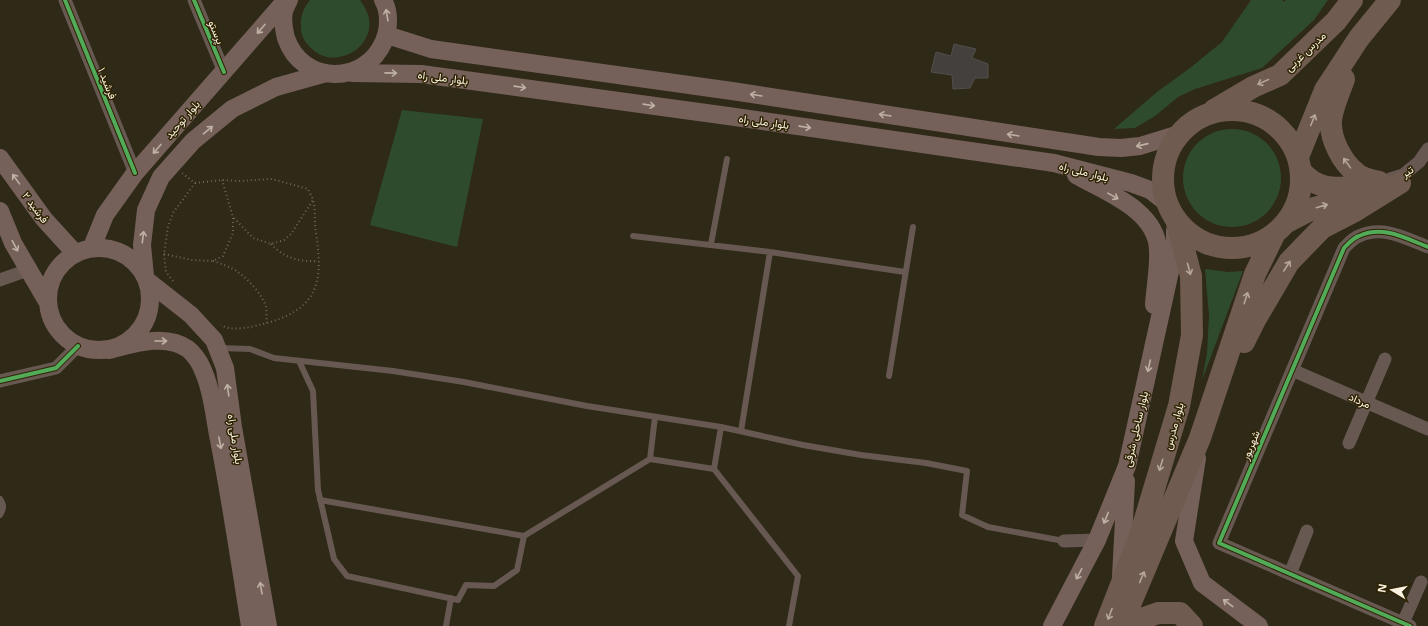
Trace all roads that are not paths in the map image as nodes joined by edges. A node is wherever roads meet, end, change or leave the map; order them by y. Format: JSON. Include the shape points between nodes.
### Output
{"nodes":[{"id":1,"x":65,"y":0,"type":"edge"},
{"id":2,"x":194,"y":0,"type":"edge"},
{"id":3,"x":287,"y":0,"type":"edge"},
{"id":4,"x":383,"y":0,"type":"edge"},
{"id":5,"x":1352,"y":0,"type":"edge"},
{"id":6,"x":1390,"y":0,"type":"edge"},
{"id":7,"x":387,"y":35,"type":"junction"},
{"id":8,"x":1359,"y":38,"type":"junction"},
{"id":9,"x":224,"y":72,"type":"junction"},
{"id":10,"x":352,"y":72,"type":"junction"},
{"id":11,"x":326,"y":73,"type":"junction"},
{"id":12,"x":732,"y":91,"type":"junction"},
{"id":13,"x":1207,"y":114,"type":"junction"},
{"id":14,"x":728,"y":116,"type":"junction"},
{"id":15,"x":1180,"y":134,"type":"junction"},
{"id":16,"x":1428,"y":149,"type":"edge"},
{"id":17,"x":0,"y":158,"type":"edge"},
{"id":18,"x":727,"y":159,"type":"dead end"},
{"id":19,"x":1054,"y":164,"type":"junction"},
{"id":20,"x":1300,"y":164,"type":"junction"},
{"id":21,"x":1428,"y":165,"type":"edge"},
{"id":22,"x":135,"y":173,"type":"junction"},
{"id":23,"x":1390,"y":183,"type":"junction"},
{"id":24,"x":0,"y":211,"type":"edge"},
{"id":25,"x":1172,"y":211,"type":"junction"},
{"id":26,"x":913,"y":227,"type":"dead end"},
{"id":27,"x":1280,"y":228,"type":"junction"},
{"id":28,"x":633,"y":236,"type":"dead end"},
{"id":29,"x":711,"y":244,"type":"junction"},
{"id":30,"x":1428,"y":247,"type":"edge"},
{"id":31,"x":92,"y":248,"type":"junction"},
{"id":32,"x":770,"y":252,"type":"junction"},
{"id":33,"x":75,"y":253,"type":"junction"},
{"id":34,"x":28,"y":270,"type":"junction"},
{"id":35,"x":905,"y":272,"type":"junction"},
{"id":36,"x":147,"y":279,"type":"junction"},
{"id":37,"x":0,"y":280,"type":"edge"},
{"id":38,"x":48,"y":303,"type":"junction"},
{"id":39,"x":1155,"y":338,"type":"junction"},
{"id":40,"x":78,"y":346,"type":"junction"},
{"id":41,"x":217,"y":348,"type":"junction"},
{"id":42,"x":109,"y":350,"type":"junction"},
{"id":43,"x":1385,"y":359,"type":"dead end"},
{"id":44,"x":299,"y":360,"type":"junction"},
{"id":45,"x":1292,"y":370,"type":"junction"},
{"id":46,"x":889,"y":376,"type":"dead end"},
{"id":47,"x":0,"y":381,"type":"edge"},
{"id":48,"x":1366,"y":402,"type":"junction"},
{"id":49,"x":655,"y":417,"type":"junction"},
{"id":50,"x":721,"y":427,"type":"junction"},
{"id":51,"x":1428,"y":429,"type":"edge"},
{"id":52,"x":741,"y":431,"type":"junction"},
{"id":53,"x":1200,"y":438,"type":"junction"},
{"id":54,"x":1349,"y":443,"type":"dead end"},
{"id":55,"x":650,"y":459,"type":"junction"},
{"id":56,"x":1127,"y":466,"type":"junction"},
{"id":57,"x":714,"y":469,"type":"junction"},
{"id":58,"x":0,"y":499,"type":"edge"},
{"id":59,"x":320,"y":500,"type":"junction"},
{"id":60,"x":0,"y":515,"type":"edge"},
{"id":61,"x":1307,"y":531,"type":"dead end"},
{"id":62,"x":524,"y":536,"type":"junction"},
{"id":63,"x":1097,"y":540,"type":"junction"},
{"id":64,"x":1064,"y":541,"type":"joint"},
{"id":65,"x":1290,"y":574,"type":"junction"},
{"id":66,"x":1422,"y":582,"type":"dead end"},
{"id":67,"x":1120,"y":588,"type":"junction"},
{"id":68,"x":451,"y":598,"type":"junction"},
{"id":69,"x":1407,"y":624,"type":"edge"},
{"id":70,"x":250,"y":626,"type":"edge"},
{"id":71,"x":268,"y":626,"type":"edge"},
{"id":72,"x":446,"y":626,"type":"edge"},
{"id":73,"x":789,"y":626,"type":"edge"},
{"id":74,"x":1052,"y":626,"type":"edge"},
{"id":75,"x":1105,"y":626,"type":"edge"},
{"id":76,"x":1121,"y":626,"type":"edge"},
{"id":77,"x":1135,"y":626,"type":"edge"},
{"id":78,"x":1192,"y":626,"type":"edge"},
{"id":79,"x":1259,"y":626,"type":"edge"}],
"edges":[{"from":1,"to":22,"type":"street","name":"فرشید ۱"},
{"from":2,"to":9,"type":"street","name":"پرستو"},
{"from":3,"to":9,"type":"main road","name":"بلوار توحید","one_way":true},
{"from":3,"to":11,"type":"main road","via":[[284,30],[289,47],[300,62],[316,71]]},
{"from":7,"to":4,"type":"main road","one_way":true,"via":[[388,18]]},
{"from":5,"to":13,"type":"highway","name":"مدرس غربی","one_way":true,"via":[[1336,22],[1280,75],[1253,87]]},
{"from":6,"to":8,"type":"highway"},
{"from":7,"to":10,"type":"main road","via":[[380,50],[368,64]]},
{"from":7,"to":12,"type":"main road","name":"بلوار ملی راه","via":[[431,49]]},
{"from":20,"to":8,"type":"highway","one_way":true,"via":[[1325,90]]},
{"from":23,"to":8,"type":"highway","one_way":true,"via":[[1356,174],[1335,145],[1331,121]]},
{"from":9,"to":22,"type":"main road","name":"بلوار توحید","one_way":true},
{"from":10,"to":11,"type":"main road","via":[[334,75]]},
{"from":10,"to":14,"type":"main road","name":"بلوار ملی راه","one_way":true,"via":[[421,74]]},
{"from":36,"to":11,"type":"main road","name":"بلوار توحید","one_way":true,"via":[[142,245],[146,210],[161,177],[194,142],[232,109],[276,87]]},
{"from":12,"to":14,"type":"main road"},
{"from":15,"to":12,"type":"main road","name":"بلوار ملی راه","one_way":true,"via":[[1140,146],[1099,147]]},
{"from":13,"to":15,"type":"highway","via":[[1192,122]]},
{"from":13,"to":20,"type":"highway","via":[[1222,110],[1238,110],[1269,119],[1291,142]]},
{"from":14,"to":19,"type":"main road","name":"بلوار ملی راه","one_way":true},
{"from":15,"to":25,"type":"highway","via":[[1170,150],[1164,168],[1164,186]]},
{"from":16,"to":23,"type":"street","name":"تیر","via":[[1419,162]]},
{"from":33,"to":17,"type":"main road","name":"فرشید ۲","one_way":true,"via":[[44,219]]},
{"from":18,"to":29,"type":"lane"},
{"from":19,"to":25,"type":"main road","name":"بلوار ملی راه","via":[[1150,190]]},
{"from":19,"to":39,"type":"main road","one_way":true,"via":[[1135,209],[1150,224],[1156,236],[1158,250]]},
{"from":20,"to":23,"type":"highway","via":[[1308,179],[1322,187],[1362,187]]},
{"from":20,"to":27,"type":"highway","via":[[1301,189],[1296,206]]},
{"from":21,"to":23,"type":"street","name":"تیر"},
{"from":22,"to":31,"type":"main road","name":"بلوار توحید","via":[[105,215]]},
{"from":27,"to":23,"type":"highway","one_way":true,"via":[[1314,208]]},
{"from":53,"to":23,"type":"highway","one_way":true,"via":[[1255,320],[1289,262],[1322,228],[1355,211]]},
{"from":24,"to":34,"type":"main road","one_way":true},
{"from":25,"to":27,"type":"highway","via":[[1188,232],[1203,242],[1221,247],[1239,248],[1258,244]]},
{"from":25,"to":39,"type":"main road","name":"بلوار ساحلی شرقی","via":[[1175,249]]},
{"from":25,"to":67,"type":"highway","name":"بلوار مدرس","one_way":true,"via":[[1191,276],[1192,335],[1179,406],[1139,539]]},
{"from":26,"to":35,"type":"lane"},
{"from":53,"to":27,"type":"highway","one_way":true,"via":[[1255,274]]},
{"from":28,"to":29,"type":"lane"},
{"from":29,"to":32,"type":"lane"},
{"from":30,"to":45,"type":"street","name":"شهریور","via":[[1391,233],[1374,231],[1357,236],[1344,248]]},
{"from":31,"to":33,"type":"main road"},
{"from":31,"to":36,"type":"main road","via":[[110,248],[126,254],[140,266]]},
{"from":32,"to":35,"type":"lane"},
{"from":32,"to":52,"type":"lane"},
{"from":33,"to":38,"type":"main road","via":[[61,264],[52,278]]},
{"from":34,"to":37,"type":"street"},
{"from":34,"to":38,"type":"main road"},
{"from":35,"to":46,"type":"lane"},
{"from":36,"to":41,"type":"main road","name":"بلوار ملی راه","via":[[191,315],[214,340]]},
{"from":36,"to":42,"type":"main road","via":[[151,300],[148,318],[138,333],[124,344]]},
{"from":38,"to":40,"type":"main road","via":[[54,324],[64,337]]},
{"from":39,"to":56,"type":"main road","name":"بلوار ساحلی شرقی","one_way":true},
{"from":40,"to":42,"type":"main road","via":[[93,350]]},
{"from":40,"to":47,"type":"street","via":[[56,368]]},
{"from":41,"to":44,"type":"lane","via":[[250,349],[274,358]]},
{"from":71,"to":41,"type":"main road","name":"بلوار ملی راه","one_way":true,"via":[[225,368]]},
{"from":42,"to":70,"type":"main road","name":"بلوار ملی راه","one_way":true,"via":[[143,341],[172,341],[190,350],[201,365],[210,392],[222,454]]},
{"from":43,"to":48,"type":"street"},
{"from":44,"to":49,"type":"lane","via":[[464,382]]},
{"from":44,"to":59,"type":"lane","via":[[313,391]]},
{"from":45,"to":48,"type":"street","name":"مرداد"},
{"from":45,"to":65,"type":"street","name":"شهریور","via":[[1219,543]]},
{"from":48,"to":51,"type":"street","name":"مرداد"},
{"from":48,"to":54,"type":"street"},
{"from":49,"to":50,"type":"lane"},
{"from":49,"to":55,"type":"lane"},
{"from":50,"to":52,"type":"lane"},
{"from":50,"to":57,"type":"lane"},
{"from":52,"to":64,"type":"lane","via":[[854,454],[967,471],[962,514],[988,527]]},
{"from":76,"to":53,"type":"highway","one_way":true},
{"from":79,"to":53,"type":"main road","one_way":true,"via":[[1202,583],[1184,541]]},
{"from":55,"to":57,"type":"lane"},
{"from":55,"to":62,"type":"lane"},
{"from":56,"to":63,"type":"main road","name":"بلوار ساحلی شرقی","one_way":true},
{"from":56,"to":67,"type":"main road"},
{"from":57,"to":73,"type":"lane","via":[[798,576]]},
{"from":58,"to":60,"type":"lane","via":[[3,504]]},
{"from":59,"to":62,"type":"lane"},
{"from":59,"to":68,"type":"lane","via":[[334,559],[347,576]]},
{"from":61,"to":65,"type":"street"},
{"from":62,"to":68,"type":"lane","via":[[517,570],[494,586],[466,585],[458,600]]},
{"from":63,"to":64,"type":"street"},
{"from":63,"to":74,"type":"main road","name":"بلوار ساحلی شرقی","one_way":true},
{"from":65,"to":69,"type":"street","name":"شهریور"},
{"from":66,"to":69,"type":"street"},
{"from":67,"to":75,"type":"highway","name":"بلوار مدرس","one_way":true},
{"from":68,"to":72,"type":"lane"},
{"from":77,"to":78,"type":"highway","via":[[1141,619],[1158,613],[1180,613]]}]}
